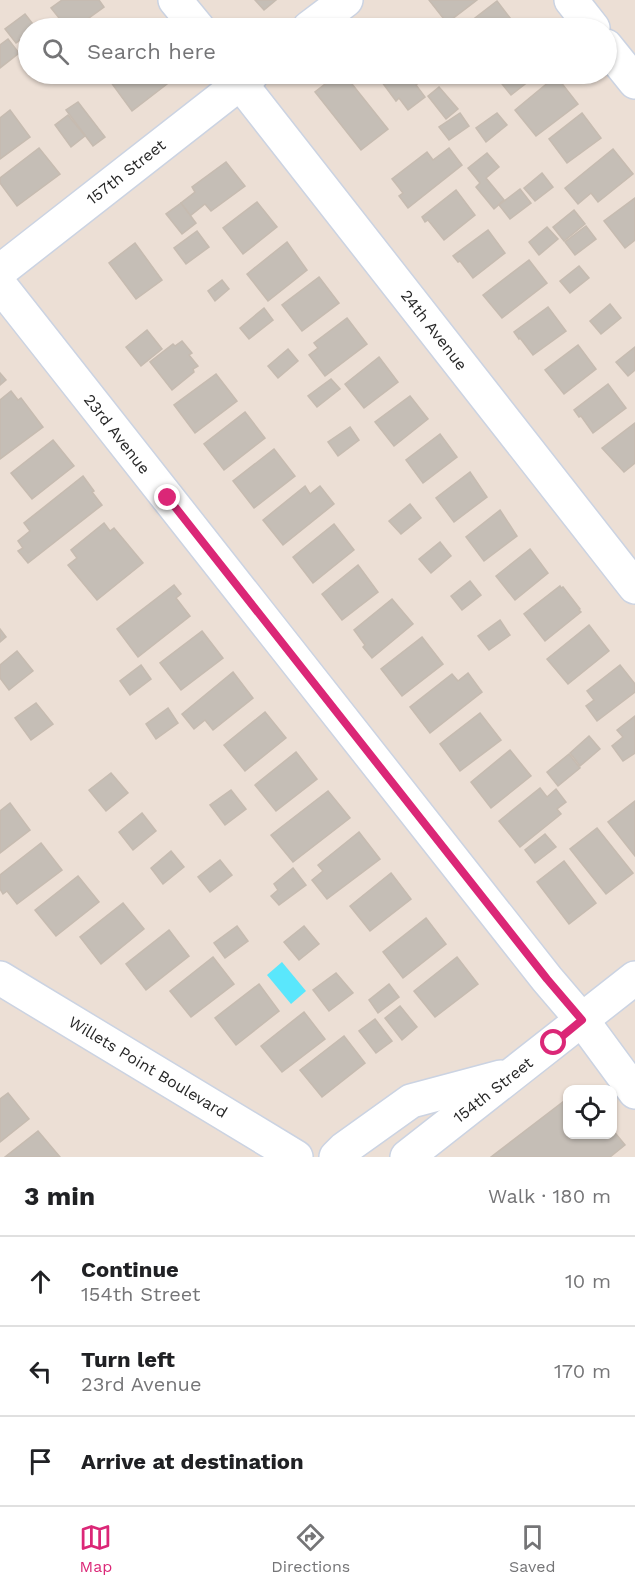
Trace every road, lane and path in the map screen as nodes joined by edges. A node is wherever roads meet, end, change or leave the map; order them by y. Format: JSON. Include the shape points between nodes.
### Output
{"nodes":[{"id":1,"x":175,"y":0,"type":"edge"},
{"id":2,"x":346,"y":0,"type":"edge"},
{"id":3,"x":570,"y":0,"type":"edge"},
{"id":4,"x":190,"y":18,"type":"edge"},
{"id":5,"x":322,"y":18,"type":"edge"},
{"id":6,"x":585,"y":18,"type":"edge"},
{"id":7,"x":617,"y":60,"type":"edge"},
{"id":8,"x":635,"y":82,"type":"edge"},
{"id":9,"x":233,"y":84,"type":"edge"},
{"id":10,"x":247,"y":84,"type":"edge"},
{"id":11,"x":0,"y":271,"type":"edge"},
{"id":12,"x":0,"y":285,"type":"edge"},
{"id":13,"x":635,"y":586,"type":"edge"},
{"id":14,"x":0,"y":978,"type":"edge"},
{"id":15,"x":635,"y":978,"type":"edge"},
{"id":16,"x":582,"y":1020,"type":"junction"},
{"id":17,"x":515,"y":1073,"type":"junction"},
{"id":18,"x":635,"y":1092,"type":"edge"},
{"id":19,"x":296,"y":1157,"type":"edge"},
{"id":20,"x":336,"y":1157,"type":"edge"},
{"id":21,"x":407,"y":1157,"type":"edge"}],
"edges":[{"from":1,"to":4,"type":"street"},
{"from":2,"to":5,"type":"street"},
{"from":3,"to":6,"type":"street"},
{"from":7,"to":8,"type":"street"},
{"from":9,"to":11,"type":"street","name":"157th Street"},
{"from":10,"to":13,"type":"street","name":"24th Avenue"},
{"from":12,"to":16,"type":"street","name":"23rd Avenue"},
{"from":14,"to":19,"type":"street","name":"Willets Point Boulevard"},
{"from":15,"to":16,"type":"street","name":"154th Street"},
{"from":16,"to":17,"type":"street","name":"154th Street"},
{"from":16,"to":18,"type":"street","name":"23rd Avenue"},
{"from":17,"to":20,"type":"street","via":[[411,1101]]},
{"from":17,"to":21,"type":"street","name":"154th Street"}]}
